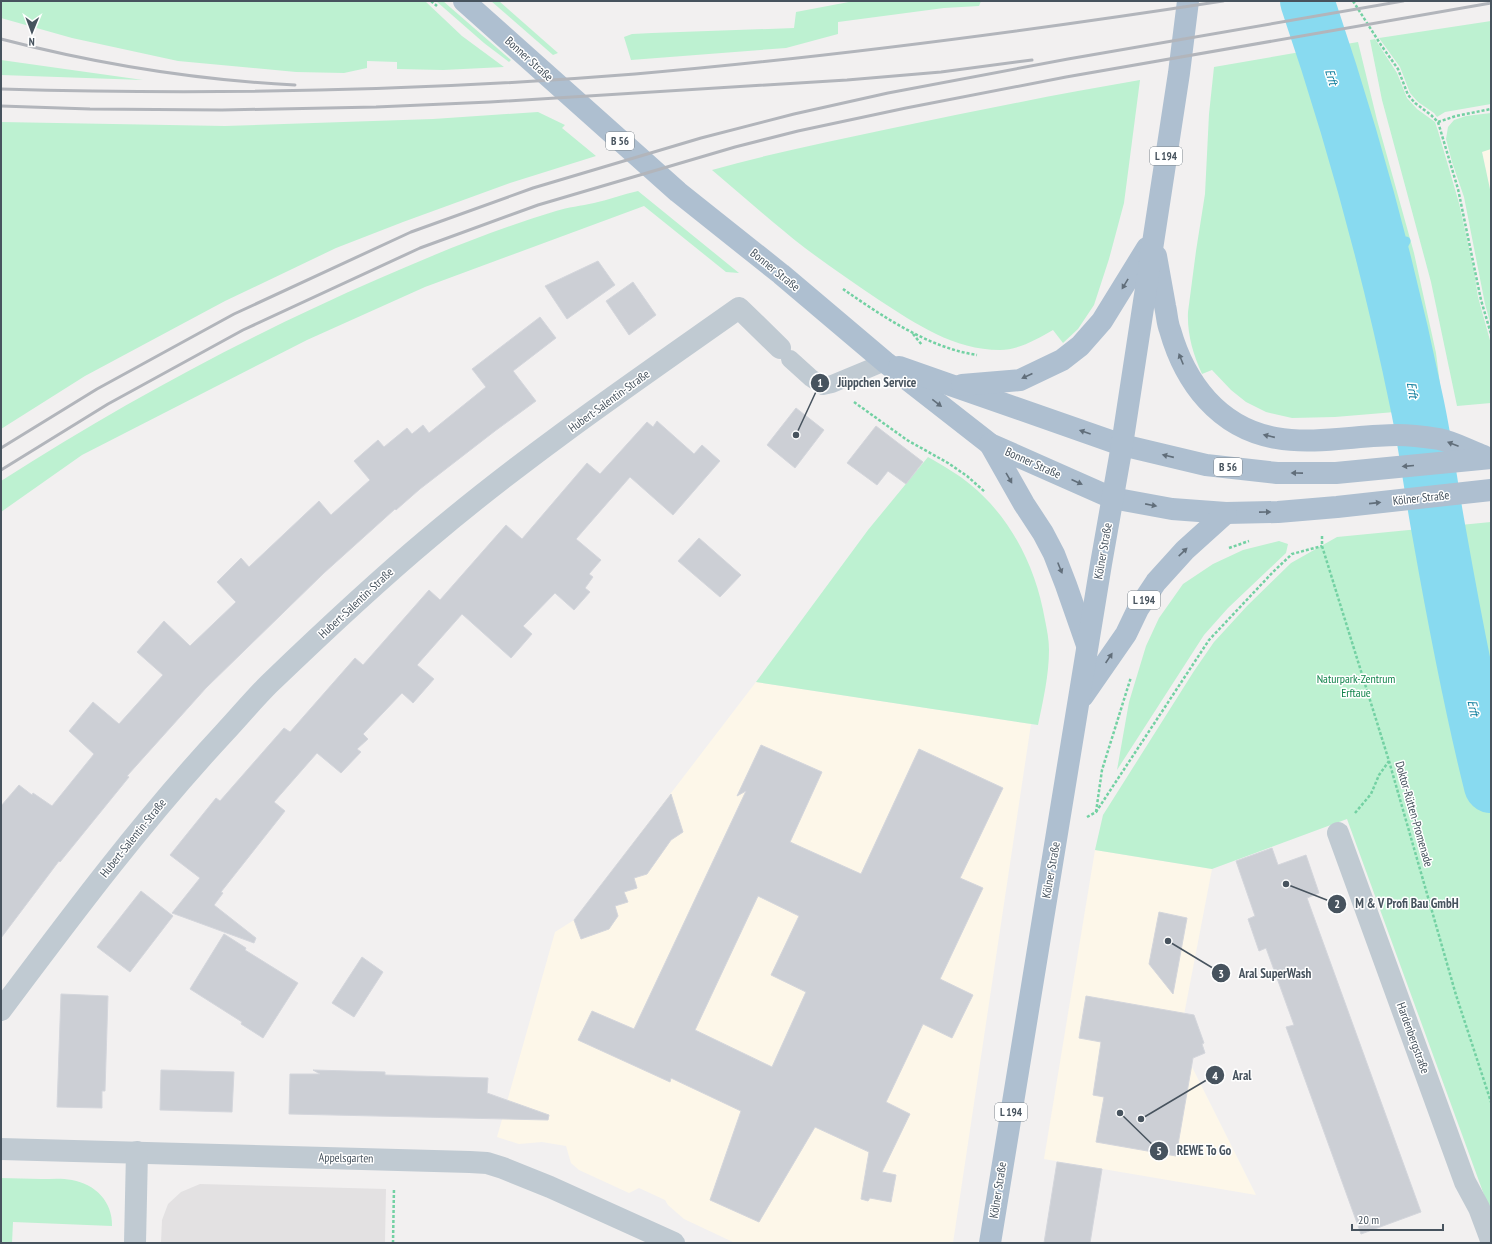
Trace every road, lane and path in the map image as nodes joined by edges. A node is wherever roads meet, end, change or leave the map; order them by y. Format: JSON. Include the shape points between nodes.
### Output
{"nodes":[{"id":1,"x":464,"y":1,"type":"edge"},
{"id":2,"x":1188,"y":1,"type":"edge"},
{"id":3,"x":1353,"y":1,"type":"edge"},
{"id":4,"x":1491,"y":109,"type":"edge"},
{"id":5,"x":1438,"y":122,"type":"junction"},
{"id":6,"x":1153,"y":239,"type":"junction"},
{"id":7,"x":840,"y":287,"type":"dead end"},
{"id":8,"x":1491,"y":334,"type":"edge"},
{"id":9,"x":785,"y":353,"type":"joint"},
{"id":10,"x":983,"y":356,"type":"dead end"},
{"id":11,"x":885,"y":362,"type":"junction"},
{"id":12,"x":832,"y":384,"type":"junction"},
{"id":13,"x":956,"y":386,"type":"junction"},
{"id":14,"x":990,"y":444,"type":"junction"},
{"id":15,"x":1122,"y":445,"type":"junction"},
{"id":16,"x":1490,"y":458,"type":"edge"},
{"id":17,"x":1491,"y":490,"type":"edge"},
{"id":18,"x":988,"y":495,"type":"dead end"},
{"id":19,"x":1112,"y":498,"type":"junction"},
{"id":20,"x":1226,"y":513,"type":"junction"},
{"id":21,"x":1321,"y":530,"type":"dead end"},
{"id":22,"x":1253,"y":539,"type":"dead end"},
{"id":23,"x":1322,"y":546,"type":"junction"},
{"id":24,"x":1223,"y":550,"type":"dead end"},
{"id":25,"x":1088,"y":648,"type":"junction"},
{"id":26,"x":1133,"y":670,"type":"dead end"},
{"id":27,"x":1079,"y":702,"type":"junction"},
{"id":28,"x":1389,"y":761,"type":"junction"},
{"id":29,"x":1338,"y":833,"type":"joint"},
{"id":30,"x":1,"y":1010,"type":"edge"},
{"id":31,"x":1491,"y":1102,"type":"edge"},
{"id":32,"x":1,"y":1149,"type":"edge"},
{"id":33,"x":137,"y":1152,"type":"junction"},
{"id":34,"x":395,"y":1159,"type":"junction"},
{"id":35,"x":1491,"y":1240,"type":"edge"},
{"id":36,"x":135,"y":1243,"type":"edge"},
{"id":37,"x":393,"y":1243,"type":"edge"},
{"id":38,"x":674,"y":1243,"type":"edge"},
{"id":39,"x":990,"y":1243,"type":"edge"}],
"edges":[{"from":1,"to":11,"type":"main road","name":"Bonner Straße","number":"B 56","via":[[678,192],[781,274]]},
{"from":2,"to":6,"type":"main road","number":"L 194"},
{"from":3,"to":5,"type":"path","via":[[1398,69],[1408,95]]},
{"from":4,"to":5,"type":"path"},
{"from":5,"to":8,"type":"path","via":[[1458,189],[1481,300]]},
{"from":6,"to":13,"type":"main road","number":"L 194","one_way":true,"via":[[1102,321],[1080,346],[1062,360],[1020,380]]},
{"from":6,"to":15,"type":"main road","number":"L 194"},
{"from":16,"to":6,"type":"main road","number":"B 56","one_way":true,"via":[[1440,439],[1398,435],[1302,440],[1277,438],[1238,425],[1220,413],[1200,393],[1185,369],[1169,330]]},
{"from":7,"to":10,"type":"path","via":[[911,332],[964,354]]},
{"from":9,"to":12,"type":"lane","name":"Hubert-Salentin-Straße","via":[[823,386]]},
{"from":9,"to":30,"type":"street","name":"Hubert-Salentin-Straße","via":[[739,308],[505,477],[429,537],[363,595],[268,686],[201,757],[90,891]]},
{"from":11,"to":12,"type":"lane"},
{"from":11,"to":13,"type":"main road","number":"B 56"},
{"from":11,"to":14,"type":"main road","name":"Bonner Straße","number":"B 56","one_way":true},
{"from":12,"to":18,"type":"path","via":[[880,422],[948,462]]},
{"from":15,"to":13,"type":"main road","number":"B 56","one_way":true},
{"from":14,"to":19,"type":"main road","name":"Bonner Straße","number":"B 56","one_way":true},
{"from":14,"to":25,"type":"main road","number":"B 56","one_way":true,"via":[[1054,554]]},
{"from":16,"to":15,"type":"main road","number":"B 56","one_way":true,"via":[[1336,473],[1277,473],[1214,466]]},
{"from":15,"to":19,"type":"main road","name":"Kölner Straße","number":"L 194"},
{"from":20,"to":17,"type":"main road","name":"Kölner Straße","number":"B 56","one_way":true,"via":[[1337,507]]},
{"from":19,"to":20,"type":"main road","name":"Kölner Straße","number":"B 56","one_way":true,"via":[[1172,509]]},
{"from":19,"to":25,"type":"main road","name":"Kölner Straße","number":"L 194"},
{"from":27,"to":20,"type":"main road","number":"L 194","one_way":true,"via":[[1126,634],[1138,609],[1156,582],[1185,550]]},
{"from":21,"to":23,"type":"path","name":"Doktor-Rütten-Promenade"},
{"from":22,"to":24,"type":"path"},
{"from":23,"to":26,"type":"path","via":[[1292,554],[1208,640],[1096,812],[1102,770]]},
{"from":23,"to":28,"type":"path","name":"Doktor-Rütten-Promenade"},
{"from":25,"to":27,"type":"main road","name":"Kölner Straße","number":"L 194"},
{"from":27,"to":39,"type":"main road","name":"Kölner Straße","number":"L 194"},
{"from":28,"to":29,"type":"path","via":[[1379,775],[1371,794]]},
{"from":28,"to":31,"type":"path","name":"Doktor-Rütten-Promenade","via":[[1456,995]]},
{"from":29,"to":35,"type":"street","name":"Hardenbergstraße","via":[[1465,1182],[1479,1208]]},
{"from":32,"to":33,"type":"street","name":"Appelsgarten"},
{"from":33,"to":34,"type":"street","name":"Appelsgarten"},
{"from":33,"to":36,"type":"street"},
{"from":34,"to":37,"type":"path"},
{"from":34,"to":38,"type":"street","name":"Appelsgarten","via":[[487,1163],[550,1187]]}]}
